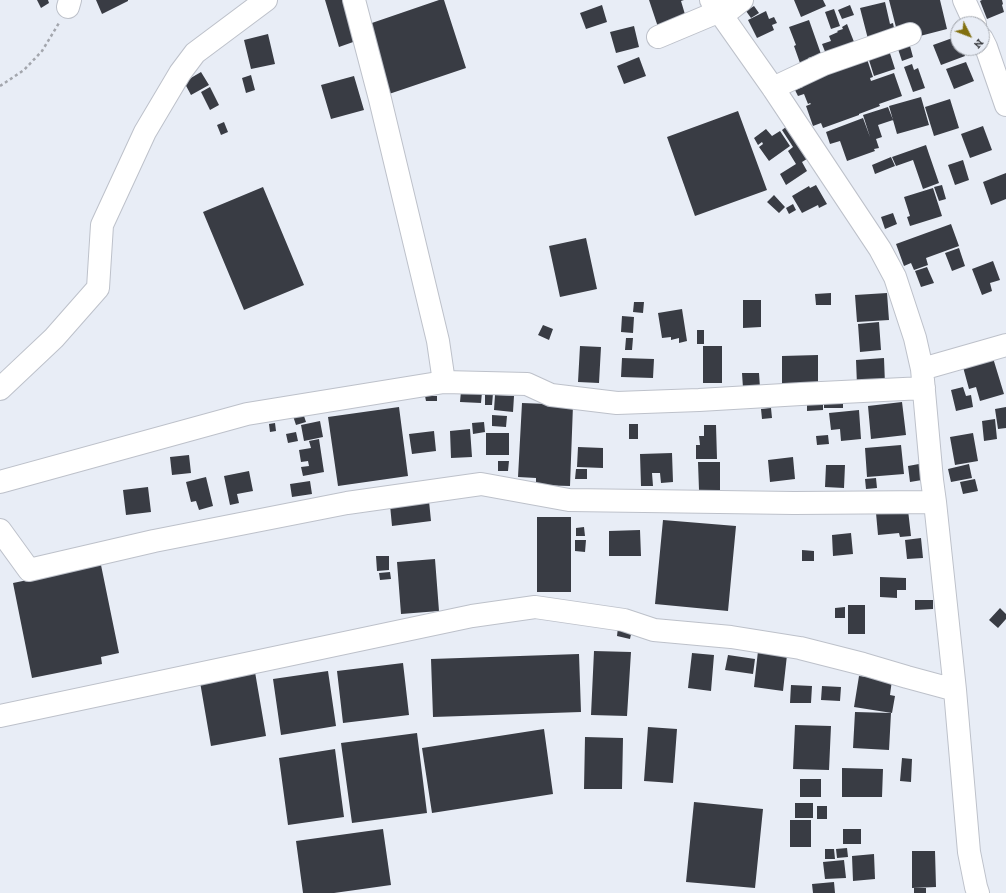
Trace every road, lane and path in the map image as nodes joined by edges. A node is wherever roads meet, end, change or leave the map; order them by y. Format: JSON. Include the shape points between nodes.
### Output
{"nodes":[{"id":1,"x":266,"y":0,"type":"edge"},
{"id":2,"x":354,"y":0,"type":"edge"},
{"id":3,"x":742,"y":0,"type":"edge"},
{"id":4,"x":964,"y":0,"type":"edge"},
{"id":5,"x":69,"y":3,"type":"edge"},
{"id":6,"x":718,"y":9,"type":"edge"},
{"id":7,"x":971,"y":16,"type":"edge"},
{"id":8,"x":910,"y":34,"type":"dead end"},
{"id":9,"x":658,"y":37,"type":"dead end"},
{"id":10,"x":988,"y":56,"type":"edge"},
{"id":11,"x":0,"y":86,"type":"edge"},
{"id":12,"x":773,"y":88,"type":"junction"},
{"id":13,"x":1006,"y":105,"type":"edge"},
{"id":14,"x":1006,"y":345,"type":"edge"},
{"id":15,"x":923,"y":378,"type":"junction"},
{"id":16,"x":444,"y":382,"type":"junction"},
{"id":17,"x":0,"y":389,"type":"edge"},
{"id":18,"x":0,"y":482,"type":"edge"},
{"id":19,"x":935,"y":502,"type":"junction"},
{"id":20,"x":0,"y":530,"type":"edge"},
{"id":21,"x":955,"y":690,"type":"junction"},
{"id":22,"x":0,"y":716,"type":"edge"},
{"id":23,"x":978,"y":893,"type":"edge"}],
"edges":[{"from":1,"to":17,"type":"street","via":[[195,53],[180,73],[145,132],[102,225],[98,288],[54,338]]},
{"from":2,"to":16,"type":"street","via":[[438,341]]},
{"from":3,"to":6,"type":"street"},
{"from":4,"to":7,"type":"street"},
{"from":5,"to":11,"type":"path","via":[[42,51],[24,70]]},
{"from":6,"to":9,"type":"street"},
{"from":6,"to":12,"type":"street"},
{"from":8,"to":12,"type":"street","via":[[824,64]]},
{"from":10,"to":13,"type":"street"},
{"from":12,"to":15,"type":"street","via":[[880,249],[895,276],[915,338]]},
{"from":14,"to":15,"type":"street"},
{"from":15,"to":16,"type":"street","via":[[699,400],[617,402],[551,395],[527,384]]},
{"from":15,"to":19,"type":"street"},
{"from":16,"to":18,"type":"street","via":[[247,414]]},
{"from":19,"to":20,"type":"street","via":[[569,500],[480,484],[346,503],[154,541],[29,570]]},
{"from":19,"to":21,"type":"street"},
{"from":21,"to":22,"type":"street","via":[[800,648],[731,637],[654,630],[624,620],[535,607],[472,616]]},
{"from":21,"to":23,"type":"street","via":[[969,852]]}]}
